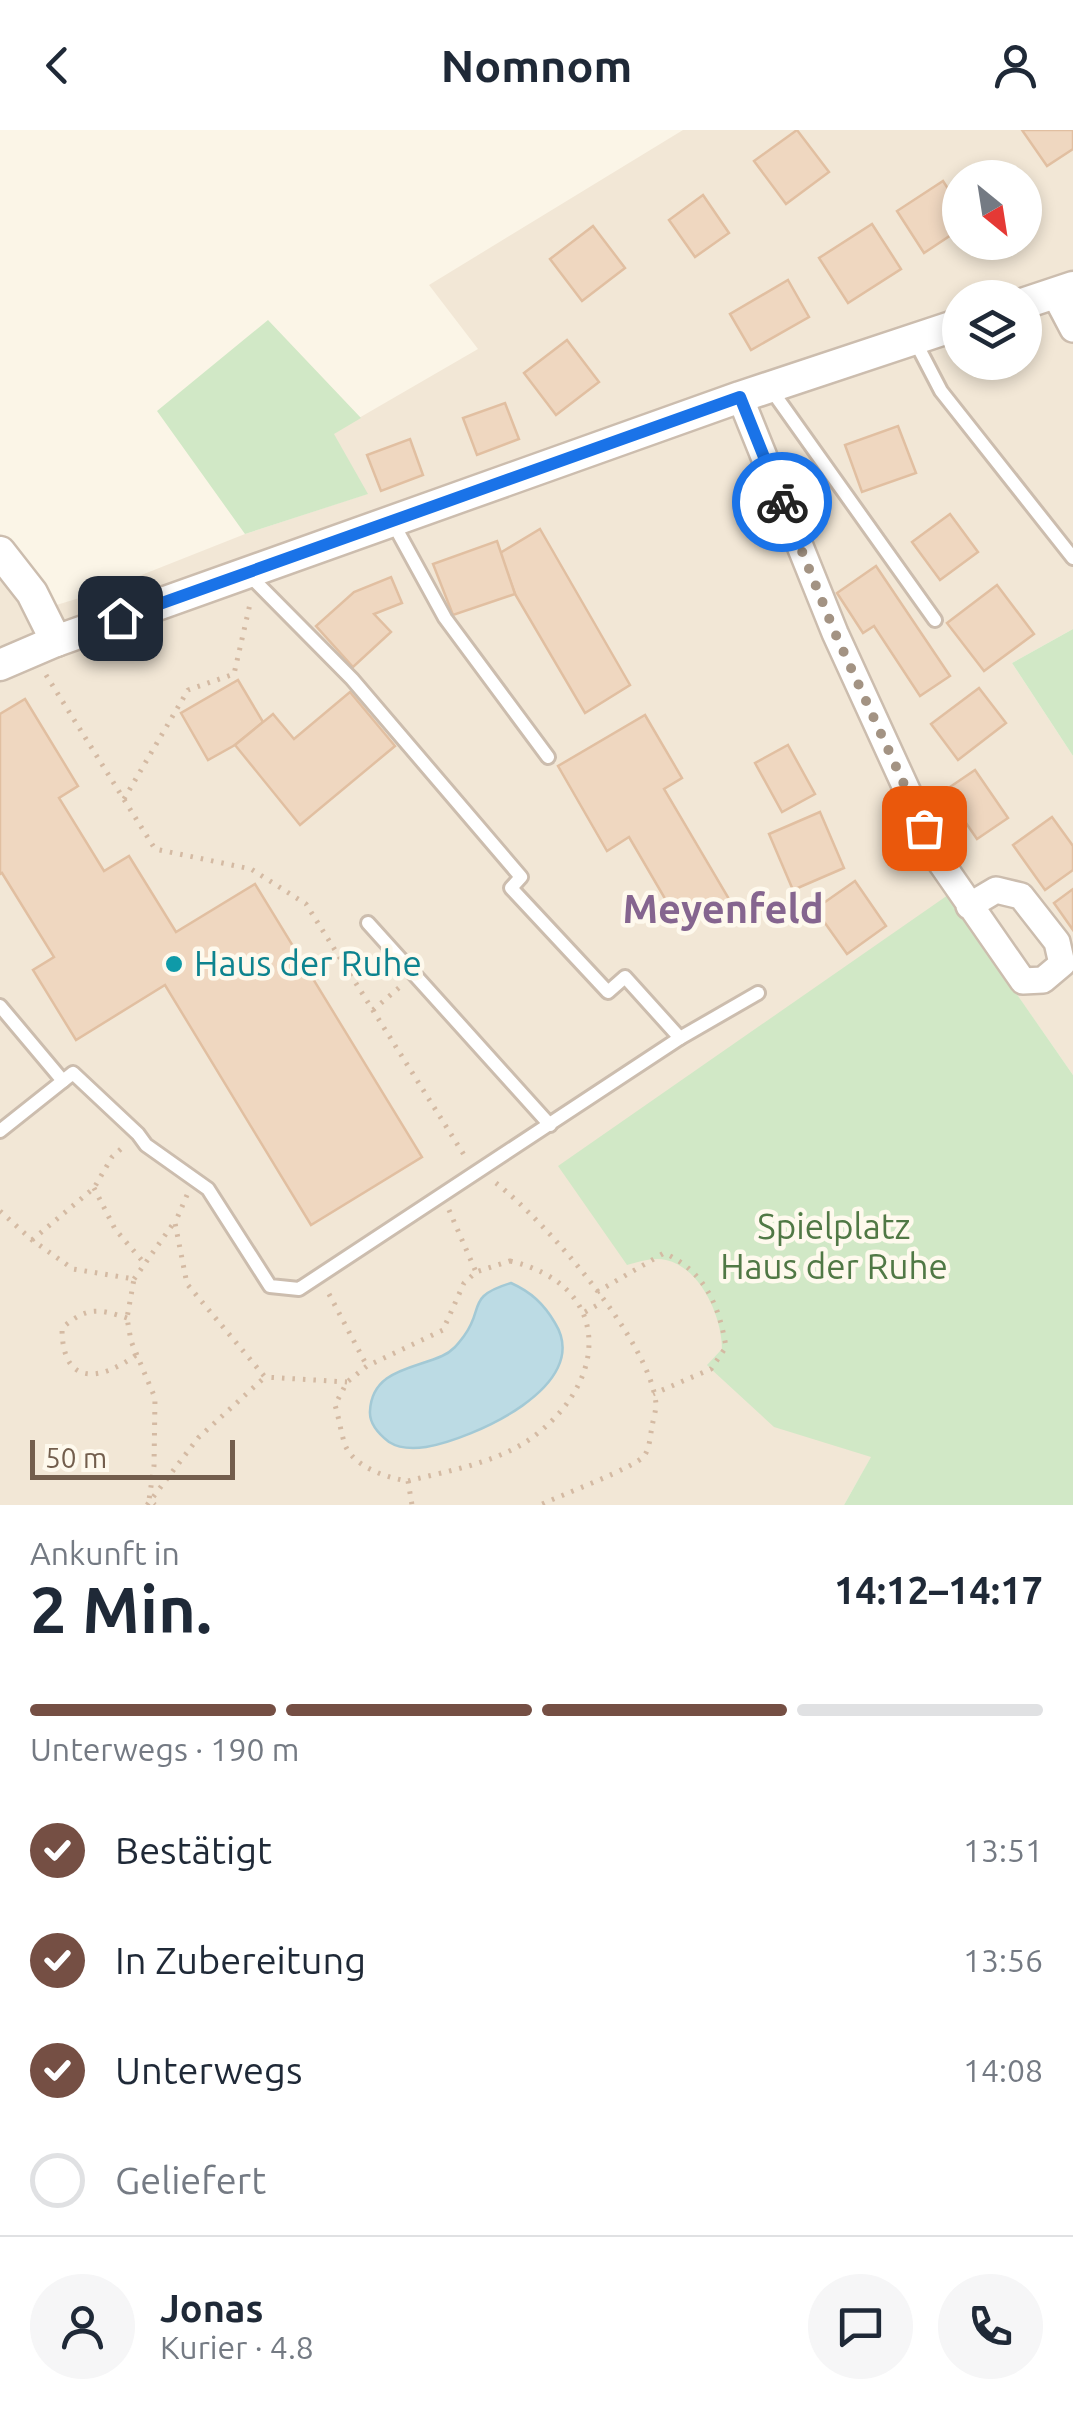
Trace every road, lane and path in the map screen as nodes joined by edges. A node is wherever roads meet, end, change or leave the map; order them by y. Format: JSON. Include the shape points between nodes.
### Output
{"nodes":[{"id":1,"x":1064,"y":290,"type":"edge"},
{"id":2,"x":1073,"y":329,"type":"edge"},
{"id":3,"x":942,"y":330,"type":"edge"},
{"id":4,"x":914,"y":339,"type":"junction"},
{"id":5,"x":770,"y":388,"type":"junction"},
{"id":6,"x":740,"y":397,"type":"junction"},
{"id":7,"x":392,"y":521,"type":"junction"},
{"id":8,"x":0,"y":552,"type":"edge"},
{"id":9,"x":1073,"y":558,"type":"edge"},
{"id":10,"x":251,"y":577,"type":"junction"},
{"id":11,"x":935,"y":620,"type":"dead end"},
{"id":12,"x":44,"y":646,"type":"junction"},
{"id":13,"x":0,"y":664,"type":"edge"},
{"id":14,"x":548,"y":757,"type":"dead end"},
{"id":15,"x":124,"y":799,"type":"junction"},
{"id":16,"x":969,"y":906,"type":"dead end"},
{"id":17,"x":368,"y":923,"type":"dead end"},
{"id":18,"x":414,"y":974,"type":"junction"},
{"id":19,"x":758,"y":993,"type":"dead end"},
{"id":20,"x":0,"y":1006,"type":"edge"},
{"id":21,"x":374,"y":1010,"type":"junction"},
{"id":22,"x":680,"y":1038,"type":"junction"},
{"id":23,"x":63,"y":1081,"type":"junction"},
{"id":24,"x":550,"y":1125,"type":"junction"},
{"id":25,"x":0,"y":1131,"type":"edge"},
{"id":26,"x":138,"y":1134,"type":"junction"},
{"id":27,"x":476,"y":1173,"type":"junction"},
{"id":28,"x":194,"y":1179,"type":"junction"},
{"id":29,"x":94,"y":1188,"type":"junction"},
{"id":30,"x":443,"y":1196,"type":"junction"},
{"id":31,"x":0,"y":1211,"type":"edge"},
{"id":32,"x":174,"y":1222,"type":"junction"},
{"id":33,"x":32,"y":1240,"type":"junction"},
{"id":34,"x":145,"y":1264,"type":"junction"},
{"id":35,"x":476,"y":1272,"type":"junction"},
{"id":36,"x":320,"y":1276,"type":"junction"},
{"id":37,"x":134,"y":1279,"type":"junction"},
{"id":38,"x":597,"y":1292,"type":"junction"},
{"id":39,"x":603,"y":1302,"type":"junction"},
{"id":40,"x":585,"y":1312,"type":"junction"},
{"id":41,"x":127,"y":1318,"type":"junction"},
{"id":42,"x":136,"y":1354,"type":"junction"},
{"id":43,"x":367,"y":1366,"type":"junction"},
{"id":44,"x":264,"y":1377,"type":"junction"},
{"id":45,"x":347,"y":1382,"type":"junction"},
{"id":46,"x":653,"y":1394,"type":"junction"},
{"id":47,"x":408,"y":1482,"type":"junction"},
{"id":48,"x":150,"y":1503,"type":"edge"},
{"id":49,"x":412,"y":1505,"type":"edge"},
{"id":50,"x":540,"y":1505,"type":"edge"}],
"edges":[{"from":1,"to":2,"type":"street"},
{"from":3,"to":4,"type":"street"},
{"from":4,"to":5,"type":"street"},
{"from":4,"to":9,"type":"lane","via":[[941,391]]},
{"from":5,"to":6,"type":"street"},
{"from":5,"to":11,"type":"lane"},
{"from":6,"to":7,"type":"street"},
{"from":6,"to":16,"type":"street","via":[[835,633],[939,860]]},
{"from":7,"to":10,"type":"street"},
{"from":7,"to":14,"type":"lane","via":[[445,618]]},
{"from":8,"to":12,"type":"street","via":[[32,594]]},
{"from":10,"to":12,"type":"street"},
{"from":10,"to":15,"type":"path","via":[[234,674],[188,690]]},
{"from":10,"to":22,"type":"lane","via":[[352,679],[521,877],[511,888],[560,942],[608,992],[625,977]]},
{"from":12,"to":13,"type":"street"},
{"from":12,"to":15,"type":"path"},
{"from":15,"to":21,"type":"path","via":[[156,849],[250,869],[306,904]]},
{"from":17,"to":18,"type":"lane"},
{"from":18,"to":21,"type":"path"},
{"from":18,"to":24,"type":"lane"},
{"from":19,"to":22,"type":"lane"},
{"from":20,"to":23,"type":"lane"},
{"from":21,"to":27,"type":"path"},
{"from":22,"to":24,"type":"lane"},
{"from":23,"to":25,"type":"lane"},
{"from":23,"to":26,"type":"lane","via":[[73,1074]]},
{"from":24,"to":27,"type":"lane"},
{"from":26,"to":28,"type":"lane"},
{"from":26,"to":29,"type":"path","via":[[112,1156]]},
{"from":27,"to":30,"type":"lane"},
{"from":27,"to":38,"type":"path","via":[[517,1200],[576,1260]]},
{"from":28,"to":32,"type":"path"},
{"from":28,"to":36,"type":"lane","via":[[208,1188],[270,1286],[299,1289]]},
{"from":29,"to":33,"type":"path"},
{"from":29,"to":34,"type":"path","via":[[115,1229]]},
{"from":30,"to":35,"type":"path"},
{"from":30,"to":36,"type":"lane"},
{"from":31,"to":33,"type":"path"},
{"from":32,"to":34,"type":"path"},
{"from":32,"to":44,"type":"path","via":[[187,1284]]},
{"from":33,"to":37,"type":"path","via":[[73,1269]]},
{"from":34,"to":37,"type":"path"},
{"from":35,"to":40,"type":"path","via":[[510,1261],[534,1266]]},
{"from":35,"to":43,"type":"path","via":[[443,1330]]},
{"from":36,"to":43,"type":"path"},
{"from":37,"to":41,"type":"path"},
{"from":38,"to":39,"type":"path"},
{"from":38,"to":46,"type":"path","via":[[664,1253],[702,1279],[722,1319],[726,1347],[711,1369]]},
{"from":39,"to":40,"type":"path"},
{"from":39,"to":46,"type":"path","via":[[645,1368]]},
{"from":40,"to":47,"type":"path","via":[[591,1345],[584,1376],[538,1434],[480,1461]]},
{"from":41,"to":42,"type":"path"},
{"from":41,"to":42,"type":"path","via":[[99,1309],[76,1316],[62,1328],[62,1348],[68,1362],[86,1374],[112,1372]]},
{"from":42,"to":48,"type":"path","via":[[154,1398]]},
{"from":43,"to":45,"type":"path"},
{"from":44,"to":45,"type":"path"},
{"from":44,"to":48,"type":"path","via":[[198,1438]]},
{"from":45,"to":47,"type":"path","via":[[335,1405],[346,1448],[367,1466]]},
{"from":46,"to":50,"type":"path","via":[[643,1458]]},
{"from":47,"to":49,"type":"path"}]}
